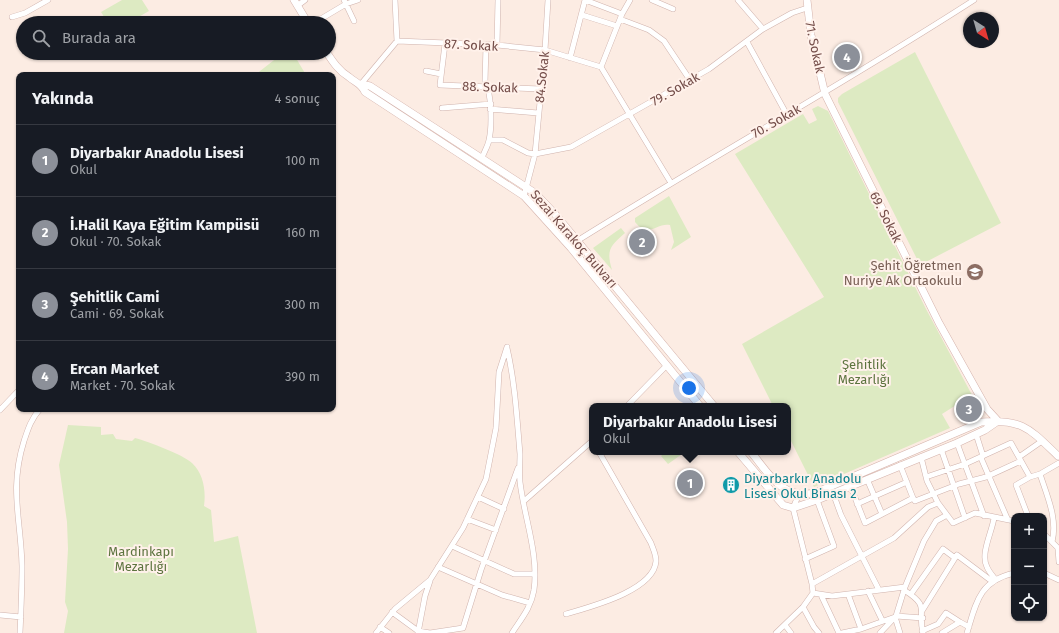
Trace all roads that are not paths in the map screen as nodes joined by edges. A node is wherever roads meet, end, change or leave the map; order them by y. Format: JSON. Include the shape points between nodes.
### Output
{"nodes":[{"id":1,"x":48,"y":0,"type":"edge"},
{"id":2,"x":305,"y":0,"type":"edge"},
{"id":3,"x":358,"y":0,"type":"edge"},
{"id":4,"x":395,"y":0,"type":"edge"},
{"id":5,"x":498,"y":0,"type":"edge"},
{"id":6,"x":548,"y":0,"type":"edge"},
{"id":7,"x":585,"y":0,"type":"edge"},
{"id":8,"x":630,"y":0,"type":"edge"},
{"id":9,"x":652,"y":0,"type":"edge"},
{"id":10,"x":738,"y":0,"type":"edge"},
{"id":11,"x":807,"y":0,"type":"edge"},
{"id":12,"x":974,"y":0,"type":"edge"},
{"id":13,"x":345,"y":2,"type":"edge"},
{"id":14,"x":296,"y":3,"type":"edge"},
{"id":15,"x":807,"y":8,"type":"junction"},
{"id":16,"x":673,"y":9,"type":"dead end"},
{"id":17,"x":582,"y":15,"type":"junction"},
{"id":18,"x":304,"y":16,"type":"edge"},
{"id":19,"x":324,"y":16,"type":"edge"},
{"id":20,"x":621,"y":16,"type":"junction"},
{"id":21,"x":12,"y":17,"type":"dead end"},
{"id":22,"x":354,"y":21,"type":"dead end"},
{"id":23,"x":617,"y":26,"type":"junction"},
{"id":24,"x":763,"y":29,"type":"junction"},
{"id":25,"x":397,"y":41,"type":"junction"},
{"id":26,"x":747,"y":42,"type":"junction"},
{"id":27,"x":445,"y":44,"type":"junction"},
{"id":28,"x":486,"y":45,"type":"junction"},
{"id":29,"x":497,"y":45,"type":"junction"},
{"id":30,"x":545,"y":50,"type":"junction"},
{"id":31,"x":570,"y":58,"type":"junction"},
{"id":32,"x":332,"y":60,"type":"edge"},
{"id":33,"x":600,"y":66,"type":"junction"},
{"id":34,"x":426,"y":71,"type":"dead end"},
{"id":35,"x":441,"y":74,"type":"junction"},
{"id":36,"x":690,"y":80,"type":"junction"},
{"id":37,"x":361,"y":84,"type":"junction"},
{"id":38,"x":488,"y":87,"type":"junction"},
{"id":39,"x":541,"y":89,"type":"junction"},
{"id":40,"x":825,"y":94,"type":"junction"},
{"id":41,"x":491,"y":106,"type":"junction"},
{"id":42,"x":442,"y":108,"type":"dead end"},
{"id":43,"x":538,"y":113,"type":"junction"},
{"id":44,"x":629,"y":115,"type":"junction"},
{"id":45,"x":787,"y":115,"type":"junction"},
{"id":46,"x":489,"y":140,"type":"junction"},
{"id":47,"x":535,"y":154,"type":"junction"},
{"id":48,"x":482,"y":158,"type":"junction"},
{"id":49,"x":671,"y":183,"type":"junction"},
{"id":50,"x":527,"y":186,"type":"junction"},
{"id":51,"x":524,"y":196,"type":"junction"},
{"id":52,"x":577,"y":241,"type":"junction"},
{"id":53,"x":666,"y":365,"type":"junction"},
{"id":54,"x":16,"y":393,"type":"edge"},
{"id":55,"x":629,"y":403,"type":"edge"},
{"id":56,"x":698,"y":403,"type":"edge"},
{"id":57,"x":712,"y":403,"type":"edge"},
{"id":58,"x":0,"y":410,"type":"edge"},
{"id":59,"x":38,"y":412,"type":"edge"},
{"id":60,"x":998,"y":421,"type":"junction"},
{"id":61,"x":976,"y":434,"type":"junction"},
{"id":62,"x":1042,"y":441,"type":"junction"},
{"id":63,"x":957,"y":443,"type":"junction"},
{"id":64,"x":589,"y":444,"type":"edge"},
{"id":65,"x":940,"y":449,"type":"junction"},
{"id":66,"x":602,"y":455,"type":"edge"},
{"id":67,"x":741,"y":455,"type":"edge"},
{"id":68,"x":754,"y":455,"type":"edge"},
{"id":69,"x":921,"y":457,"type":"junction"},
{"id":70,"x":982,"y":457,"type":"junction"},
{"id":71,"x":1020,"y":459,"type":"junction"},
{"id":72,"x":1059,"y":459,"type":"edge"},
{"id":73,"x":520,"y":463,"type":"junction"},
{"id":74,"x":965,"y":464,"type":"junction"},
{"id":75,"x":900,"y":465,"type":"junction"},
{"id":76,"x":947,"y":470,"type":"junction"},
{"id":77,"x":1040,"y":474,"type":"junction"},
{"id":78,"x":988,"y":476,"type":"junction"},
{"id":79,"x":926,"y":477,"type":"junction"},
{"id":80,"x":1030,"y":477,"type":"junction"},
{"id":81,"x":867,"y":479,"type":"junction"},
{"id":82,"x":971,"y":481,"type":"junction"},
{"id":83,"x":907,"y":482,"type":"junction"},
{"id":84,"x":850,"y":485,"type":"junction"},
{"id":85,"x":954,"y":486,"type":"junction"},
{"id":86,"x":833,"y":493,"type":"junction"},
{"id":87,"x":933,"y":493,"type":"junction"},
{"id":88,"x":799,"y":494,"type":"junction"},
{"id":89,"x":875,"y":496,"type":"junction"},
{"id":90,"x":478,"y":497,"type":"junction"},
{"id":91,"x":913,"y":498,"type":"junction"},
{"id":92,"x":817,"y":500,"type":"junction"},
{"id":93,"x":524,"y":501,"type":"junction"},
{"id":94,"x":938,"y":503,"type":"junction"},
{"id":95,"x":857,"y":504,"type":"junction"},
{"id":96,"x":793,"y":508,"type":"junction"},
{"id":97,"x":504,"y":510,"type":"junction"},
{"id":98,"x":1027,"y":513,"type":"edge"},
{"id":99,"x":882,"y":514,"type":"junction"},
{"id":100,"x":947,"y":515,"type":"junction"},
{"id":101,"x":984,"y":516,"type":"junction"},
{"id":102,"x":965,"y":518,"type":"junction"},
{"id":103,"x":994,"y":518,"type":"junction"},
{"id":104,"x":1007,"y":518,"type":"junction"},
{"id":105,"x":467,"y":520,"type":"junction"},
{"id":106,"x":1011,"y":520,"type":"edge"},
{"id":107,"x":496,"y":530,"type":"junction"},
{"id":108,"x":1047,"y":537,"type":"edge"},
{"id":109,"x":1052,"y":542,"type":"junction"},
{"id":110,"x":452,"y":546,"type":"junction"},
{"id":111,"x":863,"y":556,"type":"junction"},
{"id":112,"x":805,"y":558,"type":"junction"},
{"id":113,"x":955,"y":558,"type":"junction"},
{"id":114,"x":484,"y":562,"type":"junction"},
{"id":115,"x":1059,"y":562,"type":"edge"},
{"id":116,"x":438,"y":567,"type":"junction"},
{"id":117,"x":534,"y":574,"type":"junction"},
{"id":118,"x":1011,"y":574,"type":"edge"},
{"id":119,"x":1047,"y":574,"type":"edge"},
{"id":120,"x":430,"y":580,"type":"junction"},
{"id":121,"x":1059,"y":580,"type":"edge"},
{"id":122,"x":994,"y":581,"type":"junction"},
{"id":123,"x":477,"y":584,"type":"junction"},
{"id":124,"x":812,"y":584,"type":"junction"},
{"id":125,"x":904,"y":589,"type":"junction"},
{"id":126,"x":879,"y":590,"type":"junction"},
{"id":127,"x":868,"y":591,"type":"junction"},
{"id":128,"x":813,"y":593,"type":"junction"},
{"id":129,"x":848,"y":594,"type":"junction"},
{"id":130,"x":911,"y":594,"type":"junction"},
{"id":131,"x":821,"y":595,"type":"junction"},
{"id":132,"x":530,"y":603,"type":"junction"},
{"id":133,"x":803,"y":607,"type":"junction"},
{"id":134,"x":922,"y":611,"type":"junction"},
{"id":135,"x":392,"y":612,"type":"junction"},
{"id":136,"x":566,"y":614,"type":"dead end"},
{"id":137,"x":0,"y":615,"type":"edge"},
{"id":138,"x":21,"y":617,"type":"junction"},
{"id":139,"x":896,"y":617,"type":"junction"},
{"id":140,"x":923,"y":618,"type":"junction"},
{"id":141,"x":882,"y":620,"type":"junction"},
{"id":142,"x":960,"y":622,"type":"junction"},
{"id":143,"x":785,"y":625,"type":"junction"},
{"id":144,"x":380,"y":627,"type":"junction"},
{"id":145,"x":969,"y":627,"type":"junction"},
{"id":146,"x":861,"y":629,"type":"junction"},
{"id":147,"x":418,"y":632,"type":"edge"},
{"id":148,"x":923,"y":632,"type":"edge"},
{"id":149,"x":20,"y":633,"type":"edge"},
{"id":150,"x":376,"y":633,"type":"edge"},
{"id":151,"x":389,"y":633,"type":"edge"},
{"id":152,"x":512,"y":633,"type":"edge"},
{"id":153,"x":776,"y":633,"type":"edge"},
{"id":154,"x":791,"y":633,"type":"edge"},
{"id":155,"x":819,"y":633,"type":"edge"},
{"id":156,"x":839,"y":633,"type":"edge"},
{"id":157,"x":842,"y":633,"type":"edge"},
{"id":158,"x":880,"y":633,"type":"edge"},
{"id":159,"x":900,"y":633,"type":"edge"},
{"id":160,"x":942,"y":633,"type":"edge"},
{"id":161,"x":967,"y":633,"type":"edge"}],
"edges":[{"from":1,"to":21,"type":"street"},
{"from":2,"to":14,"type":"street"},
{"from":3,"to":13,"type":"street"},
{"from":4,"to":25,"type":"street"},
{"from":5,"to":29,"type":"street"},
{"from":6,"to":30,"type":"street","name":"84.Sokak"},
{"from":7,"to":17,"type":"street"},
{"from":7,"to":20,"type":"street"},
{"from":8,"to":20,"type":"street"},
{"from":9,"to":16,"type":"street"},
{"from":10,"to":24,"type":"street"},
{"from":11,"to":15,"type":"street","name":"71. Sokak"},
{"from":12,"to":40,"type":"street","name":"70. Sokak"},
{"from":13,"to":19,"type":"street"},
{"from":13,"to":22,"type":"street"},
{"from":14,"to":18,"type":"street"},
{"from":15,"to":24,"type":"street","name":"79. Sokak"},
{"from":15,"to":40,"type":"street","name":"71. Sokak"},
{"from":17,"to":23,"type":"street"},
{"from":17,"to":31,"type":"street"},
{"from":20,"to":23,"type":"street"},
{"from":20,"to":36,"type":"street","via":[[664,41]]},
{"from":23,"to":33,"type":"street"},
{"from":24,"to":26,"type":"street","name":"79. Sokak"},
{"from":25,"to":27,"type":"street","name":"87. Sokak"},
{"from":25,"to":37,"type":"street"},
{"from":26,"to":36,"type":"street","name":"79. Sokak","via":[[709,70]]},
{"from":26,"to":45,"type":"street"},
{"from":27,"to":28,"type":"street","name":"87. Sokak"},
{"from":27,"to":35,"type":"street"},
{"from":28,"to":29,"type":"street","name":"87. Sokak"},
{"from":28,"to":38,"type":"street","via":[[485,82]]},
{"from":29,"to":30,"type":"street","name":"87. Sokak"},
{"from":30,"to":31,"type":"street","name":"87. Sokak"},
{"from":30,"to":39,"type":"street","name":"84.Sokak"},
{"from":31,"to":33,"type":"street","name":"87. Sokak"},
{"from":32,"to":37,"type":"street","via":[[349,78]]},
{"from":33,"to":44,"type":"street"},
{"from":34,"to":35,"type":"street"},
{"from":35,"to":38,"type":"street","name":"88. Sokak","via":[[440,85]]},
{"from":36,"to":44,"type":"street","name":"79. Sokak"},
{"from":37,"to":48,"type":"street","name":"Sezai Karakoç Bulvarı","via":[[370,86]]},
{"from":37,"to":51,"type":"street","via":[[366,92]]},
{"from":38,"to":39,"type":"street","name":"88. Sokak"},
{"from":38,"to":41,"type":"street"},
{"from":39,"to":43,"type":"street","name":"84.Sokak"},
{"from":40,"to":45,"type":"street","name":"70. Sokak"},
{"from":40,"to":60,"type":"street","name":"69. Sokak","via":[[939,323],[987,409]]},
{"from":41,"to":42,"type":"street"},
{"from":41,"to":43,"type":"street"},
{"from":41,"to":46,"type":"street"},
{"from":43,"to":47,"type":"street","name":"84.Sokak"},
{"from":44,"to":47,"type":"street","name":"79. Sokak","via":[[577,145]]},
{"from":44,"to":49,"type":"street"},
{"from":45,"to":49,"type":"street","name":"70. Sokak"},
{"from":46,"to":47,"type":"street","via":[[503,140]]},
{"from":46,"to":48,"type":"street"},
{"from":47,"to":50,"type":"street","name":"84.Sokak"},
{"from":48,"to":50,"type":"street","name":"Sezai Karakoç Bulvarı"},
{"from":49,"to":52,"type":"street","name":"70. Sokak"},
{"from":50,"to":51,"type":"street","name":"84.Sokak"},
{"from":50,"to":52,"type":"street","name":"Sezai Karakoç Bulvarı"},
{"from":51,"to":53,"type":"street","via":[[571,248]]},
{"from":52,"to":57,"type":"street","name":"Sezai Karakoç Bulvarı"},
{"from":53,"to":55,"type":"street"},
{"from":53,"to":56,"type":"street"},
{"from":54,"to":58,"type":"street"},
{"from":59,"to":138,"type":"street","via":[[29,423],[16,478],[22,565]]},
{"from":60,"to":61,"type":"street"},
{"from":60,"to":62,"type":"street","via":[[1016,423]]},
{"from":60,"to":88,"type":"street","via":[[981,422],[815,492]]},
{"from":61,"to":63,"type":"street"},
{"from":61,"to":70,"type":"street"},
{"from":62,"to":71,"type":"street"},
{"from":62,"to":72,"type":"street"},
{"from":63,"to":65,"type":"street"},
{"from":63,"to":74,"type":"street"},
{"from":64,"to":93,"type":"street"},
{"from":65,"to":69,"type":"street"},
{"from":65,"to":76,"type":"street"},
{"from":66,"to":136,"type":"street","via":[[651,543],[656,562],[652,571],[628,592],[612,600]]},
{"from":67,"to":96,"type":"street","via":[[783,505]]},
{"from":68,"to":88,"type":"street","via":[[779,485],[788,492]]},
{"from":69,"to":75,"type":"street"},
{"from":69,"to":79,"type":"street"},
{"from":70,"to":71,"type":"street","via":[[1011,443]]},
{"from":70,"to":74,"type":"street"},
{"from":70,"to":78,"type":"street"},
{"from":71,"to":78,"type":"street"},
{"from":71,"to":80,"type":"street"},
{"from":72,"to":77,"type":"street"},
{"from":73,"to":90,"type":"street","via":[[507,347],[499,372],[496,428],[486,479]]},
{"from":73,"to":93,"type":"street"},
{"from":73,"to":97,"type":"street"},
{"from":74,"to":76,"type":"street"},
{"from":74,"to":82,"type":"street"},
{"from":75,"to":81,"type":"street"},
{"from":75,"to":83,"type":"street"},
{"from":76,"to":79,"type":"street"},
{"from":76,"to":85,"type":"street"},
{"from":77,"to":80,"type":"street"},
{"from":77,"to":109,"type":"street","via":[[1055,529]]},
{"from":78,"to":82,"type":"street"},
{"from":78,"to":104,"type":"street"},
{"from":79,"to":87,"type":"street"},
{"from":80,"to":98,"type":"street","via":[[1016,485]]},
{"from":81,"to":84,"type":"street"},
{"from":81,"to":89,"type":"street"},
{"from":82,"to":85,"type":"street"},
{"from":82,"to":101,"type":"street"},
{"from":83,"to":89,"type":"street"},
{"from":83,"to":91,"type":"street"},
{"from":84,"to":86,"type":"street"},
{"from":84,"to":95,"type":"street"},
{"from":85,"to":87,"type":"street"},
{"from":85,"to":102,"type":"street"},
{"from":86,"to":92,"type":"street"},
{"from":86,"to":111,"type":"street","via":[[841,515]]},
{"from":87,"to":91,"type":"street","via":[[915,501]]},
{"from":87,"to":94,"type":"street"},
{"from":88,"to":96,"type":"street"},
{"from":89,"to":95,"type":"street"},
{"from":89,"to":99,"type":"street"},
{"from":90,"to":97,"type":"street"},
{"from":90,"to":105,"type":"street"},
{"from":91,"to":99,"type":"street"},
{"from":92,"to":96,"type":"street"},
{"from":92,"to":112,"type":"street","via":[[834,546]]},
{"from":93,"to":117,"type":"street"},
{"from":94,"to":100,"type":"street"},
{"from":94,"to":111,"type":"street","via":[[928,507],[894,538]]},
{"from":95,"to":99,"type":"street","via":[[865,523]]},
{"from":96,"to":112,"type":"street"},
{"from":97,"to":107,"type":"street"},
{"from":100,"to":102,"type":"street","via":[[954,523]]},
{"from":100,"to":125,"type":"street","via":[[936,521],[924,541]]},
{"from":101,"to":102,"type":"street","via":[[975,514]]},
{"from":101,"to":103,"type":"street"},
{"from":103,"to":104,"type":"street"},
{"from":103,"to":122,"type":"street","via":[[987,541],[986,566]]},
{"from":104,"to":106,"type":"street"},
{"from":105,"to":107,"type":"street"},
{"from":105,"to":110,"type":"street"},
{"from":107,"to":114,"type":"street"},
{"from":108,"to":109,"type":"street"},
{"from":109,"to":115,"type":"street","via":[[1058,548]]},
{"from":110,"to":114,"type":"street"},
{"from":110,"to":116,"type":"street"},
{"from":111,"to":124,"type":"street"},
{"from":111,"to":126,"type":"street"},
{"from":112,"to":124,"type":"street"},
{"from":113,"to":122,"type":"street","via":[[957,555]]},
{"from":113,"to":130,"type":"street","via":[[943,548]]},
{"from":113,"to":134,"type":"street"},
{"from":114,"to":117,"type":"street","via":[[514,574]]},
{"from":114,"to":123,"type":"street"},
{"from":116,"to":120,"type":"street"},
{"from":116,"to":123,"type":"street"},
{"from":117,"to":132,"type":"street","via":[[534,590]]},
{"from":118,"to":122,"type":"street"},
{"from":119,"to":121,"type":"street"},
{"from":120,"to":135,"type":"street"},
{"from":120,"to":147,"type":"street"},
{"from":122,"to":145,"type":"street","via":[[980,593]]},
{"from":123,"to":132,"type":"street"},
{"from":123,"to":147,"type":"street","via":[[463,628],[430,633]]},
{"from":124,"to":128,"type":"street"},
{"from":125,"to":126,"type":"street"},
{"from":125,"to":130,"type":"street"},
{"from":125,"to":139,"type":"street"},
{"from":126,"to":127,"type":"street"},
{"from":127,"to":129,"type":"street"},
{"from":127,"to":141,"type":"street"},
{"from":128,"to":131,"type":"street"},
{"from":128,"to":133,"type":"street"},
{"from":129,"to":131,"type":"street"},
{"from":129,"to":146,"type":"street"},
{"from":130,"to":134,"type":"street","via":[[922,605]]},
{"from":131,"to":156,"type":"street"},
{"from":132,"to":152,"type":"street","via":[[526,615]]},
{"from":133,"to":143,"type":"street"},
{"from":133,"to":155,"type":"street"},
{"from":134,"to":140,"type":"street"},
{"from":135,"to":144,"type":"street"},
{"from":135,"to":147,"type":"street"},
{"from":137,"to":138,"type":"street"},
{"from":138,"to":149,"type":"street"},
{"from":139,"to":140,"type":"street"},
{"from":139,"to":141,"type":"street"},
{"from":139,"to":158,"type":"street"},
{"from":139,"to":159,"type":"street"},
{"from":140,"to":148,"type":"street"},
{"from":141,"to":146,"type":"street"},
{"from":142,"to":145,"type":"street"},
{"from":142,"to":148,"type":"street","via":[[946,613],[938,624]]},
{"from":142,"to":160,"type":"street"},
{"from":143,"to":153,"type":"street"},
{"from":143,"to":154,"type":"street"},
{"from":144,"to":150,"type":"street"},
{"from":144,"to":151,"type":"street"},
{"from":145,"to":161,"type":"street"},
{"from":146,"to":157,"type":"street"}]}
